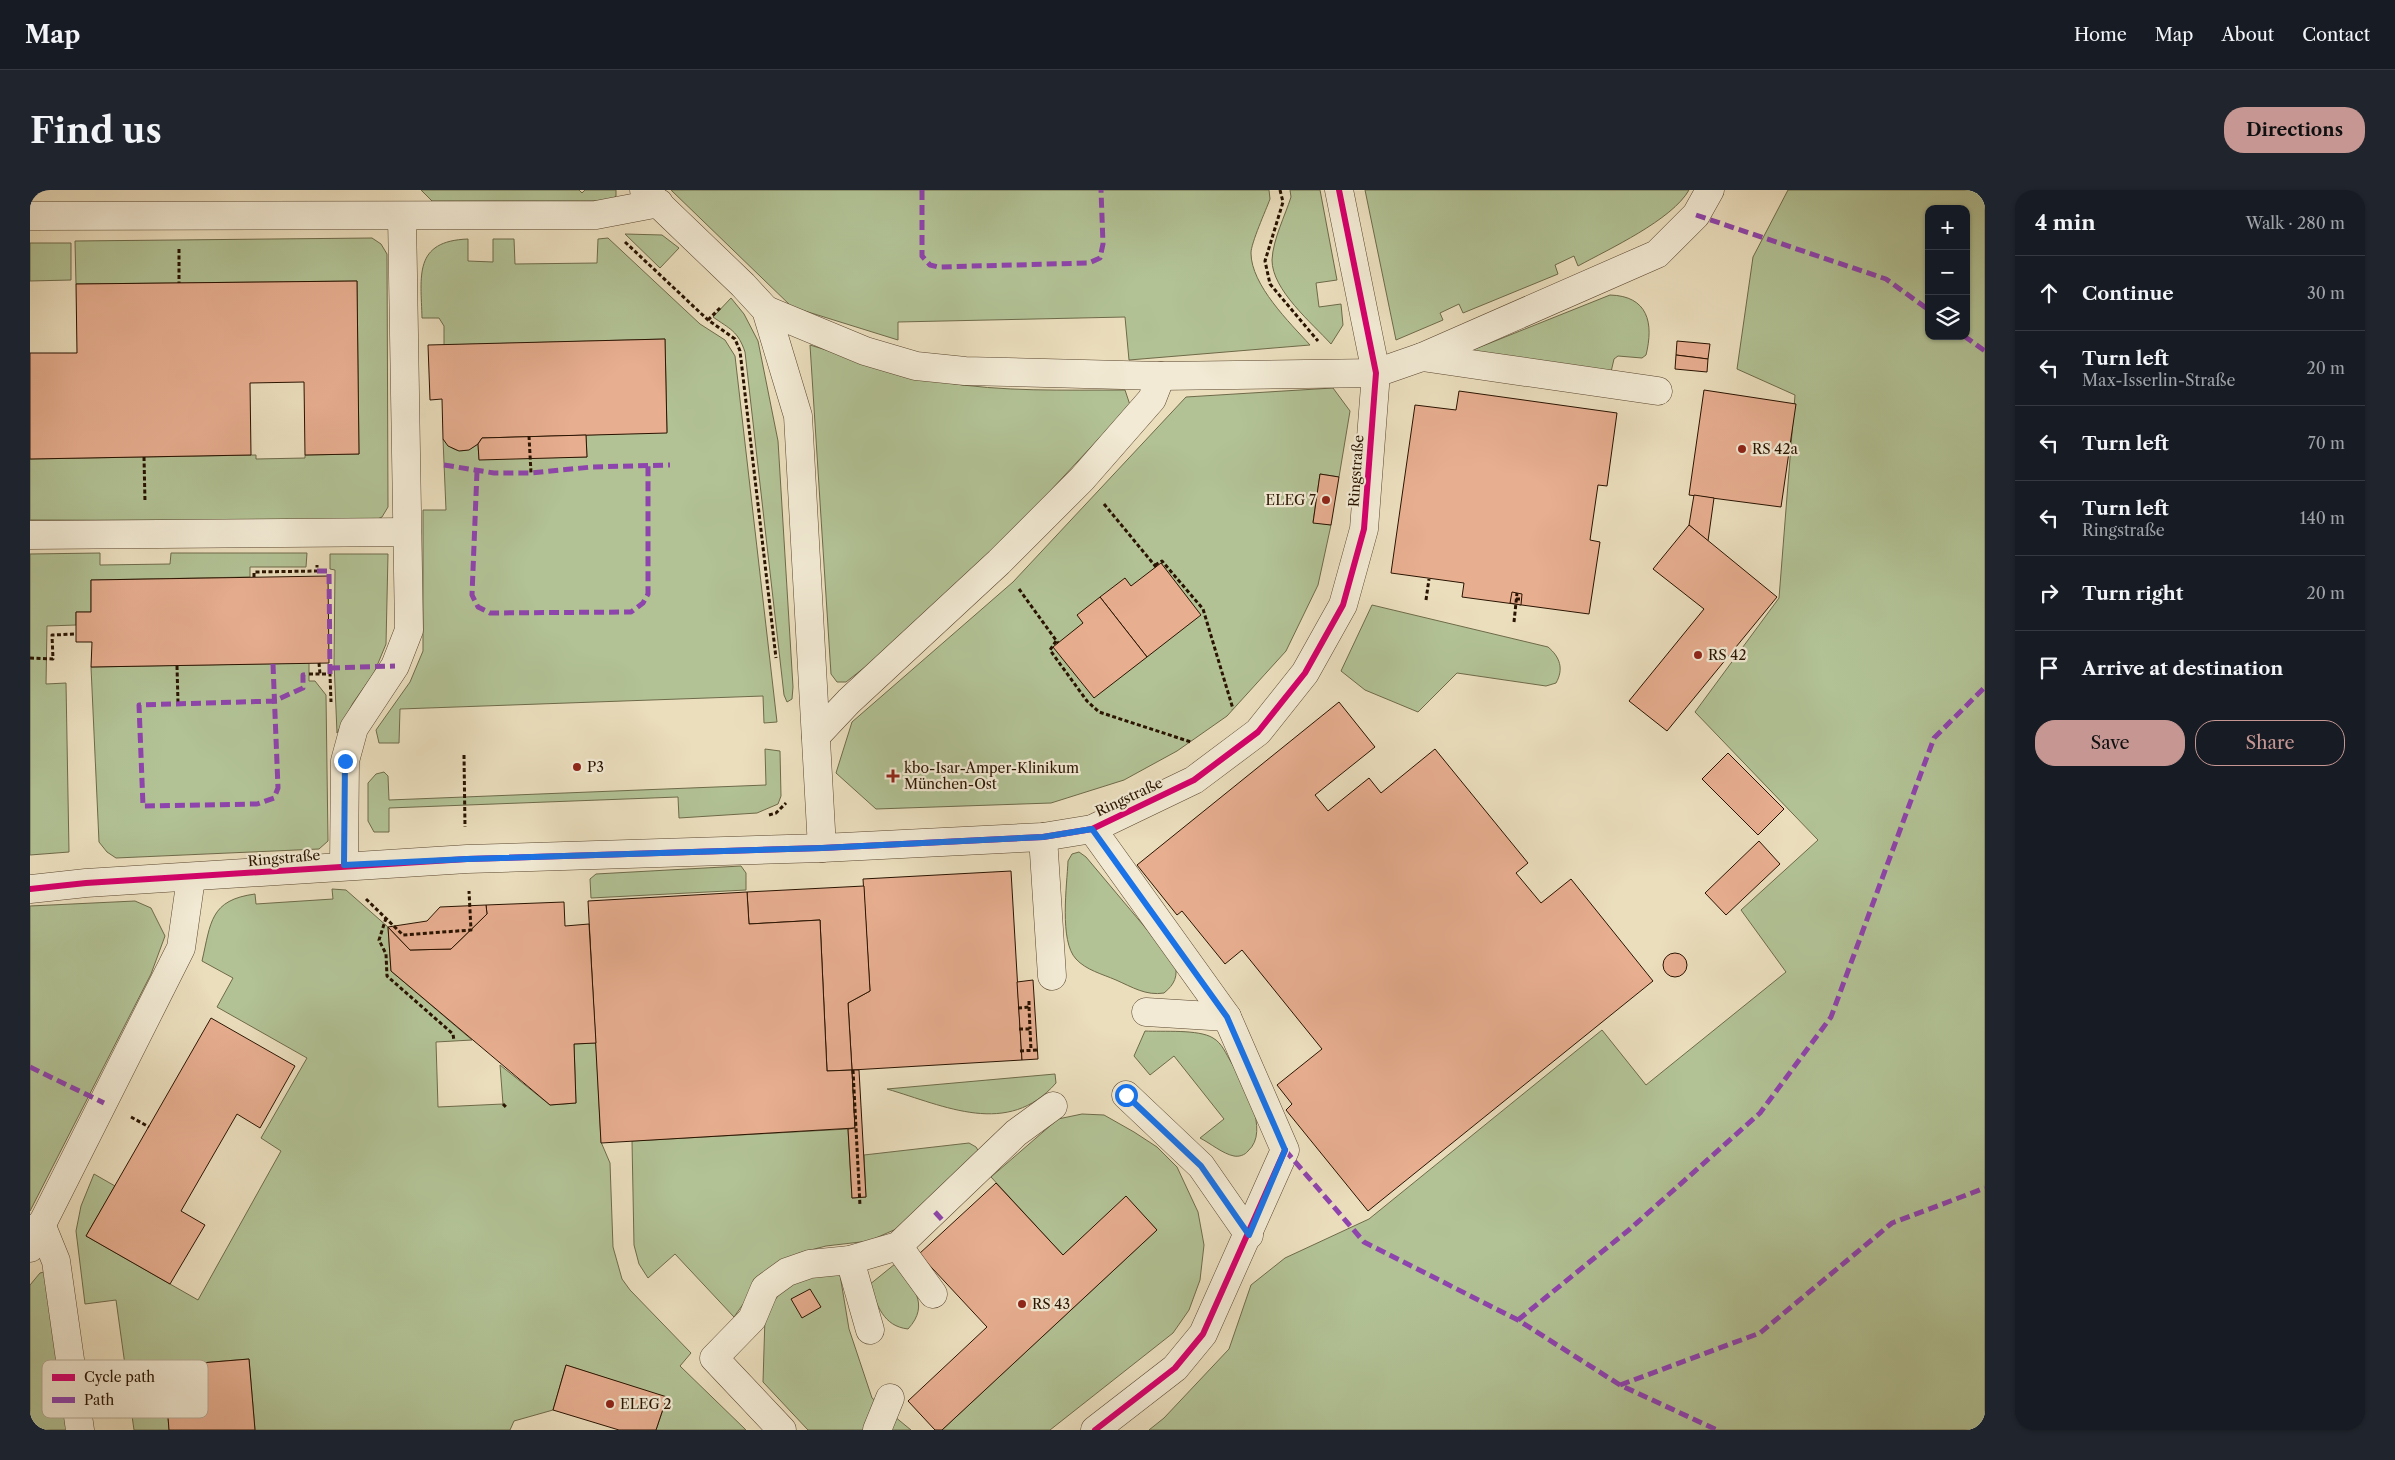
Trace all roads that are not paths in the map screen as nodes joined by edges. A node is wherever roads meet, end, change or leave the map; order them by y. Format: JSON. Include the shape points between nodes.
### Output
{"nodes":[{"id":1,"x":1339,"y":190,"type":"edge"},
{"id":2,"x":1710,"y":190,"type":"edge"},
{"id":3,"x":652,"y":197,"type":"edge"},
{"id":4,"x":30,"y":216,"type":"edge"},
{"id":5,"x":402,"y":216,"type":"junction"},
{"id":6,"x":766,"y":310,"type":"junction"},
{"id":7,"x":1422,"y":357,"type":"junction"},
{"id":8,"x":1376,"y":373,"type":"junction"},
{"id":9,"x":1161,"y":376,"type":"junction"},
{"id":10,"x":1658,"y":391,"type":"dead end"},
{"id":11,"x":407,"y":532,"type":"junction"},
{"id":12,"x":30,"y":535,"type":"edge"},
{"id":13,"x":816,"y":736,"type":"junction"},
{"id":14,"x":1092,"y":829,"type":"junction"},
{"id":15,"x":821,"y":835,"type":"junction"},
{"id":16,"x":1043,"y":837,"type":"junction"},
{"id":17,"x":344,"y":865,"type":"junction"},
{"id":18,"x":191,"y":878,"type":"junction"},
{"id":19,"x":30,"y":889,"type":"edge"},
{"id":20,"x":1052,"y":976,"type":"dead end"},
{"id":21,"x":1146,"y":1012,"type":"dead end"},
{"id":22,"x":1227,"y":1017,"type":"junction"},
{"id":23,"x":1126,"y":1095,"type":"dead end"},
{"id":24,"x":1053,"y":1106,"type":"dead end"},
{"id":25,"x":42,"y":1224,"type":"junction"},
{"id":26,"x":1249,"y":1235,"type":"junction"},
{"id":27,"x":898,"y":1246,"type":"junction"},
{"id":28,"x":30,"y":1248,"type":"edge"},
{"id":29,"x":850,"y":1260,"type":"junction"},
{"id":30,"x":933,"y":1294,"type":"dead end"},
{"id":31,"x":870,"y":1330,"type":"dead end"},
{"id":32,"x":70,"y":1360,"type":"edge"},
{"id":33,"x":890,"y":1398,"type":"dead end"},
{"id":34,"x":782,"y":1430,"type":"edge"},
{"id":35,"x":877,"y":1430,"type":"edge"},
{"id":36,"x":1095,"y":1430,"type":"edge"}],
"edges":[{"from":1,"to":8,"type":"street","name":"Ringstraße"},
{"from":2,"to":7,"type":"street","via":[[1696,215],[1657,254]]},
{"from":3,"to":5,"type":"street","via":[[596,215]]},
{"from":3,"to":6,"type":"street"},
{"from":4,"to":5,"type":"street"},
{"from":5,"to":11,"type":"street"},
{"from":6,"to":9,"type":"street","via":[[865,352],[916,366],[965,371]]},
{"from":6,"to":13,"type":"street","via":[[798,416]]},
{"from":7,"to":8,"type":"street"},
{"from":7,"to":10,"type":"street"},
{"from":8,"to":9,"type":"street"},
{"from":8,"to":14,"type":"street","name":"Ringstraße","via":[[1364,529],[1343,605],[1305,673],[1258,732],[1194,780]]},
{"from":9,"to":13,"type":"street","via":[[1152,399],[1082,479]]},
{"from":11,"to":12,"type":"street"},
{"from":11,"to":17,"type":"street","via":[[409,630],[396,666],[354,728],[345,761]]},
{"from":13,"to":15,"type":"street"},
{"from":14,"to":16,"type":"street","name":"Ringstraße"},
{"from":14,"to":22,"type":"street"},
{"from":15,"to":16,"type":"street","name":"Ringstraße"},
{"from":15,"to":17,"type":"street","name":"Ringstraße"},
{"from":16,"to":20,"type":"street"},
{"from":17,"to":18,"type":"street","name":"Ringstraße"},
{"from":18,"to":19,"type":"street","name":"Ringstraße"},
{"from":18,"to":25,"type":"street","via":[[181,948]]},
{"from":21,"to":22,"type":"street"},
{"from":22,"to":26,"type":"street","via":[[1285,1150]]},
{"from":23,"to":26,"type":"street","via":[[1201,1166]]},
{"from":24,"to":27,"type":"street","via":[[1016,1133]]},
{"from":25,"to":28,"type":"street"},
{"from":25,"to":32,"type":"street","via":[[56,1262]]},
{"from":26,"to":36,"type":"street","via":[[1203,1334],[1175,1368]]},
{"from":27,"to":29,"type":"street"},
{"from":27,"to":30,"type":"street"},
{"from":29,"to":31,"type":"street"},
{"from":29,"to":34,"type":"street","via":[[810,1264],[787,1272],[765,1288],[752,1319],[714,1358]]},
{"from":33,"to":35,"type":"street"}]}
